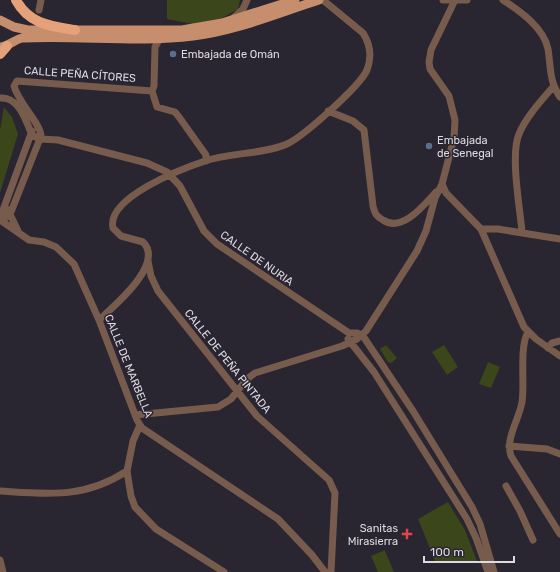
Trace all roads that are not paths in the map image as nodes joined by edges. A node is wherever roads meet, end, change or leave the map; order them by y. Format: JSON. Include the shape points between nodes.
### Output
{"nodes":[{"id":1,"x":16,"y":0,"type":"edge"},
{"id":2,"x":41,"y":0,"type":"edge"},
{"id":3,"x":247,"y":0,"type":"edge"},
{"id":4,"x":319,"y":0,"type":"edge"},
{"id":5,"x":323,"y":0,"type":"edge"},
{"id":6,"x":443,"y":0,"type":"edge"},
{"id":7,"x":467,"y":0,"type":"edge"},
{"id":8,"x":290,"y":1,"type":"edge"},
{"id":9,"x":455,"y":1,"type":"edge"},
{"id":10,"x":506,"y":1,"type":"edge"},
{"id":11,"x":39,"y":10,"type":"dead end"},
{"id":12,"x":0,"y":20,"type":"edge"},
{"id":13,"x":229,"y":21,"type":"junction"},
{"id":14,"x":10,"y":25,"type":"junction"},
{"id":15,"x":75,"y":30,"type":"junction"},
{"id":16,"x":160,"y":38,"type":"junction"},
{"id":17,"x":4,"y":47,"type":"edge"},
{"id":18,"x":553,"y":87,"type":"junction"},
{"id":19,"x":152,"y":91,"type":"junction"},
{"id":20,"x":560,"y":97,"type":"edge"},
{"id":21,"x":0,"y":98,"type":"edge"},
{"id":22,"x":328,"y":111,"type":"junction"},
{"id":23,"x":40,"y":130,"type":"junction"},
{"id":24,"x":31,"y":133,"type":"junction"},
{"id":25,"x":40,"y":140,"type":"junction"},
{"id":26,"x":58,"y":140,"type":"junction"},
{"id":27,"x":206,"y":161,"type":"junction"},
{"id":28,"x":171,"y":176,"type":"junction"},
{"id":29,"x":442,"y":184,"type":"junction"},
{"id":30,"x":438,"y":191,"type":"junction"},
{"id":31,"x":446,"y":193,"type":"junction"},
{"id":32,"x":2,"y":210,"type":"edge"},
{"id":33,"x":433,"y":210,"type":"junction"},
{"id":34,"x":11,"y":212,"type":"junction"},
{"id":35,"x":1,"y":221,"type":"edge"},
{"id":36,"x":481,"y":229,"type":"junction"},
{"id":37,"x":522,"y":232,"type":"junction"},
{"id":38,"x":22,"y":236,"type":"junction"},
{"id":39,"x":560,"y":238,"type":"edge"},
{"id":40,"x":148,"y":259,"type":"junction"},
{"id":41,"x":99,"y":320,"type":"junction"},
{"id":42,"x":528,"y":332,"type":"junction"},
{"id":43,"x":349,"y":333,"type":"junction"},
{"id":44,"x":362,"y":335,"type":"junction"},
{"id":45,"x":560,"y":341,"type":"edge"},
{"id":46,"x":350,"y":343,"type":"junction"},
{"id":47,"x":548,"y":348,"type":"junction"},
{"id":48,"x":374,"y":350,"type":"junction"},
{"id":49,"x":560,"y":356,"type":"edge"},
{"id":50,"x":364,"y":357,"type":"junction"},
{"id":51,"x":387,"y":370,"type":"junction"},
{"id":52,"x":376,"y":375,"type":"junction"},
{"id":53,"x":237,"y":393,"type":"junction"},
{"id":54,"x":135,"y":415,"type":"junction"},
{"id":55,"x":140,"y":425,"type":"junction"},
{"id":56,"x":509,"y":446,"type":"junction"},
{"id":57,"x":560,"y":454,"type":"edge"},
{"id":58,"x":127,"y":471,"type":"junction"},
{"id":59,"x":458,"y":486,"type":"junction"},
{"id":60,"x":506,"y":486,"type":"dead end"},
{"id":61,"x":0,"y":491,"type":"edge"},
{"id":62,"x":451,"y":492,"type":"junction"},
{"id":63,"x":465,"y":497,"type":"junction"},
{"id":64,"x":457,"y":502,"type":"junction"},
{"id":65,"x":560,"y":534,"type":"edge"},
{"id":66,"x":533,"y":540,"type":"dead end"},
{"id":67,"x":0,"y":560,"type":"edge"},
{"id":68,"x":3,"y":572,"type":"edge"},
{"id":69,"x":224,"y":572,"type":"edge"},
{"id":70,"x":325,"y":572,"type":"edge"},
{"id":71,"x":331,"y":572,"type":"edge"},
{"id":72,"x":488,"y":572,"type":"edge"},
{"id":73,"x":494,"y":572,"type":"edge"}],
"edges":[{"from":1,"to":15,"type":"highway","via":[[26,15],[36,21]]},
{"from":2,"to":11,"type":"street"},
{"from":3,"to":13,"type":"street","via":[[240,12]]},
{"from":4,"to":16,"type":"main road","via":[[218,32]]},
{"from":5,"to":22,"type":"street","via":[[364,33],[370,49],[369,63],[362,78]]},
{"from":6,"to":9,"type":"street"},
{"from":7,"to":9,"type":"street"},
{"from":8,"to":13,"type":"main road"},
{"from":9,"to":29,"type":"street","via":[[429,62],[430,69],[448,96],[455,120],[454,138]]},
{"from":10,"to":18,"type":"street","via":[[541,34],[548,48]]},
{"from":12,"to":14,"type":"main road"},
{"from":13,"to":15,"type":"main road","via":[[182,30]]},
{"from":14,"to":15,"type":"main road","via":[[21,29]]},
{"from":14,"to":17,"type":"main road","via":[[12,32]]},
{"from":16,"to":17,"type":"main road","via":[[28,37]]},
{"from":16,"to":19,"type":"street","via":[[156,47]]},
{"from":18,"to":20,"type":"street"},
{"from":18,"to":37,"type":"street","via":[[522,126],[515,150]]},
{"from":19,"to":23,"type":"street","name":"CALLE PEÑA CÍTORES","via":[[17,81],[14,86],[18,96]]},
{"from":19,"to":27,"type":"street","via":[[157,108],[175,112],[206,155]]},
{"from":21,"to":24,"type":"street","via":[[8,98],[16,105]]},
{"from":22,"to":27,"type":"street","via":[[289,143],[263,151]]},
{"from":22,"to":30,"type":"street","via":[[354,121],[364,130],[373,206],[379,218],[391,224],[403,222]]},
{"from":23,"to":24,"type":"street"},
{"from":23,"to":25,"type":"street"},
{"from":23,"to":26,"type":"street"},
{"from":24,"to":25,"type":"street"},
{"from":24,"to":32,"type":"street"},
{"from":25,"to":26,"type":"street","name":"CALLE DE NURIA"},
{"from":25,"to":34,"type":"street","via":[[33,151]]},
{"from":26,"to":28,"type":"street","name":"CALLE DE NURIA","via":[[147,163]]},
{"from":27,"to":28,"type":"street"},
{"from":28,"to":40,"type":"street","name":"CALLE DE PEÑA PINTADA","via":[[131,196],[112,220],[117,234],[140,240],[146,246]]},
{"from":28,"to":43,"type":"street","name":"CALLE DE NURIA","via":[[180,186],[204,231],[217,244]]},
{"from":29,"to":30,"type":"street"},
{"from":29,"to":31,"type":"street"},
{"from":30,"to":33,"type":"street"},
{"from":31,"to":33,"type":"street"},
{"from":31,"to":36,"type":"street"},
{"from":32,"to":34,"type":"street"},
{"from":32,"to":35,"type":"street"},
{"from":33,"to":44,"type":"street","via":[[417,251],[372,324]]},
{"from":34,"to":35,"type":"street"},
{"from":34,"to":38,"type":"street","via":[[16,228]]},
{"from":35,"to":38,"type":"street","name":"CALLE DE MARBELLA"},
{"from":36,"to":37,"type":"street"},
{"from":36,"to":42,"type":"street"},
{"from":37,"to":39,"type":"street"},
{"from":38,"to":41,"type":"street","name":"CALLE DE MARBELLA","via":[[50,244],[68,257],[80,273]]},
{"from":40,"to":41,"type":"street","via":[[138,282]]},
{"from":40,"to":53,"type":"street","name":"CALLE DE PEÑA PINTADA","via":[[151,276],[158,291]]},
{"from":41,"to":54,"type":"street","name":"CALLE DE MARBELLA"},
{"from":42,"to":47,"type":"street"},
{"from":42,"to":56,"type":"street","via":[[525,342],[522,403]]},
{"from":43,"to":44,"type":"street","name":"CALLE DE NURIA"},
{"from":43,"to":46,"type":"street"},
{"from":44,"to":46,"type":"street"},
{"from":44,"to":48,"type":"street"},
{"from":45,"to":47,"type":"street","via":[[552,343]]},
{"from":46,"to":50,"type":"street"},
{"from":46,"to":53,"type":"street","via":[[255,373]]},
{"from":47,"to":49,"type":"street"},
{"from":48,"to":50,"type":"street","via":[[369,351]]},
{"from":48,"to":51,"type":"street"},
{"from":50,"to":52,"type":"street"},
{"from":51,"to":52,"type":"street"},
{"from":51,"to":59,"type":"street"},
{"from":52,"to":62,"type":"street"},
{"from":53,"to":54,"type":"street","via":[[218,407]]},
{"from":53,"to":71,"type":"street","name":"CALLE DE PEÑA PINTADA","via":[[265,424],[334,487],[336,494]]},
{"from":54,"to":55,"type":"street","name":"CALLE DE MARBELLA"},
{"from":55,"to":58,"type":"street","via":[[133,441]]},
{"from":55,"to":70,"type":"street","name":"CALLE DE MARBELLA","via":[[146,432],[278,519]]},
{"from":56,"to":57,"type":"street","via":[[547,449]]},
{"from":56,"to":65,"type":"street","via":[[511,456]]},
{"from":58,"to":61,"type":"street","via":[[102,484],[69,494]]},
{"from":58,"to":69,"type":"street","via":[[131,496],[135,507],[144,518],[156,529]]},
{"from":59,"to":62,"type":"street"},
{"from":59,"to":63,"type":"street"},
{"from":60,"to":66,"type":"street"},
{"from":62,"to":64,"type":"street"},
{"from":63,"to":64,"type":"street"},
{"from":63,"to":73,"type":"street","via":[[480,524]]},
{"from":64,"to":72,"type":"street","via":[[476,538]]},
{"from":67,"to":68,"type":"street"}]}
